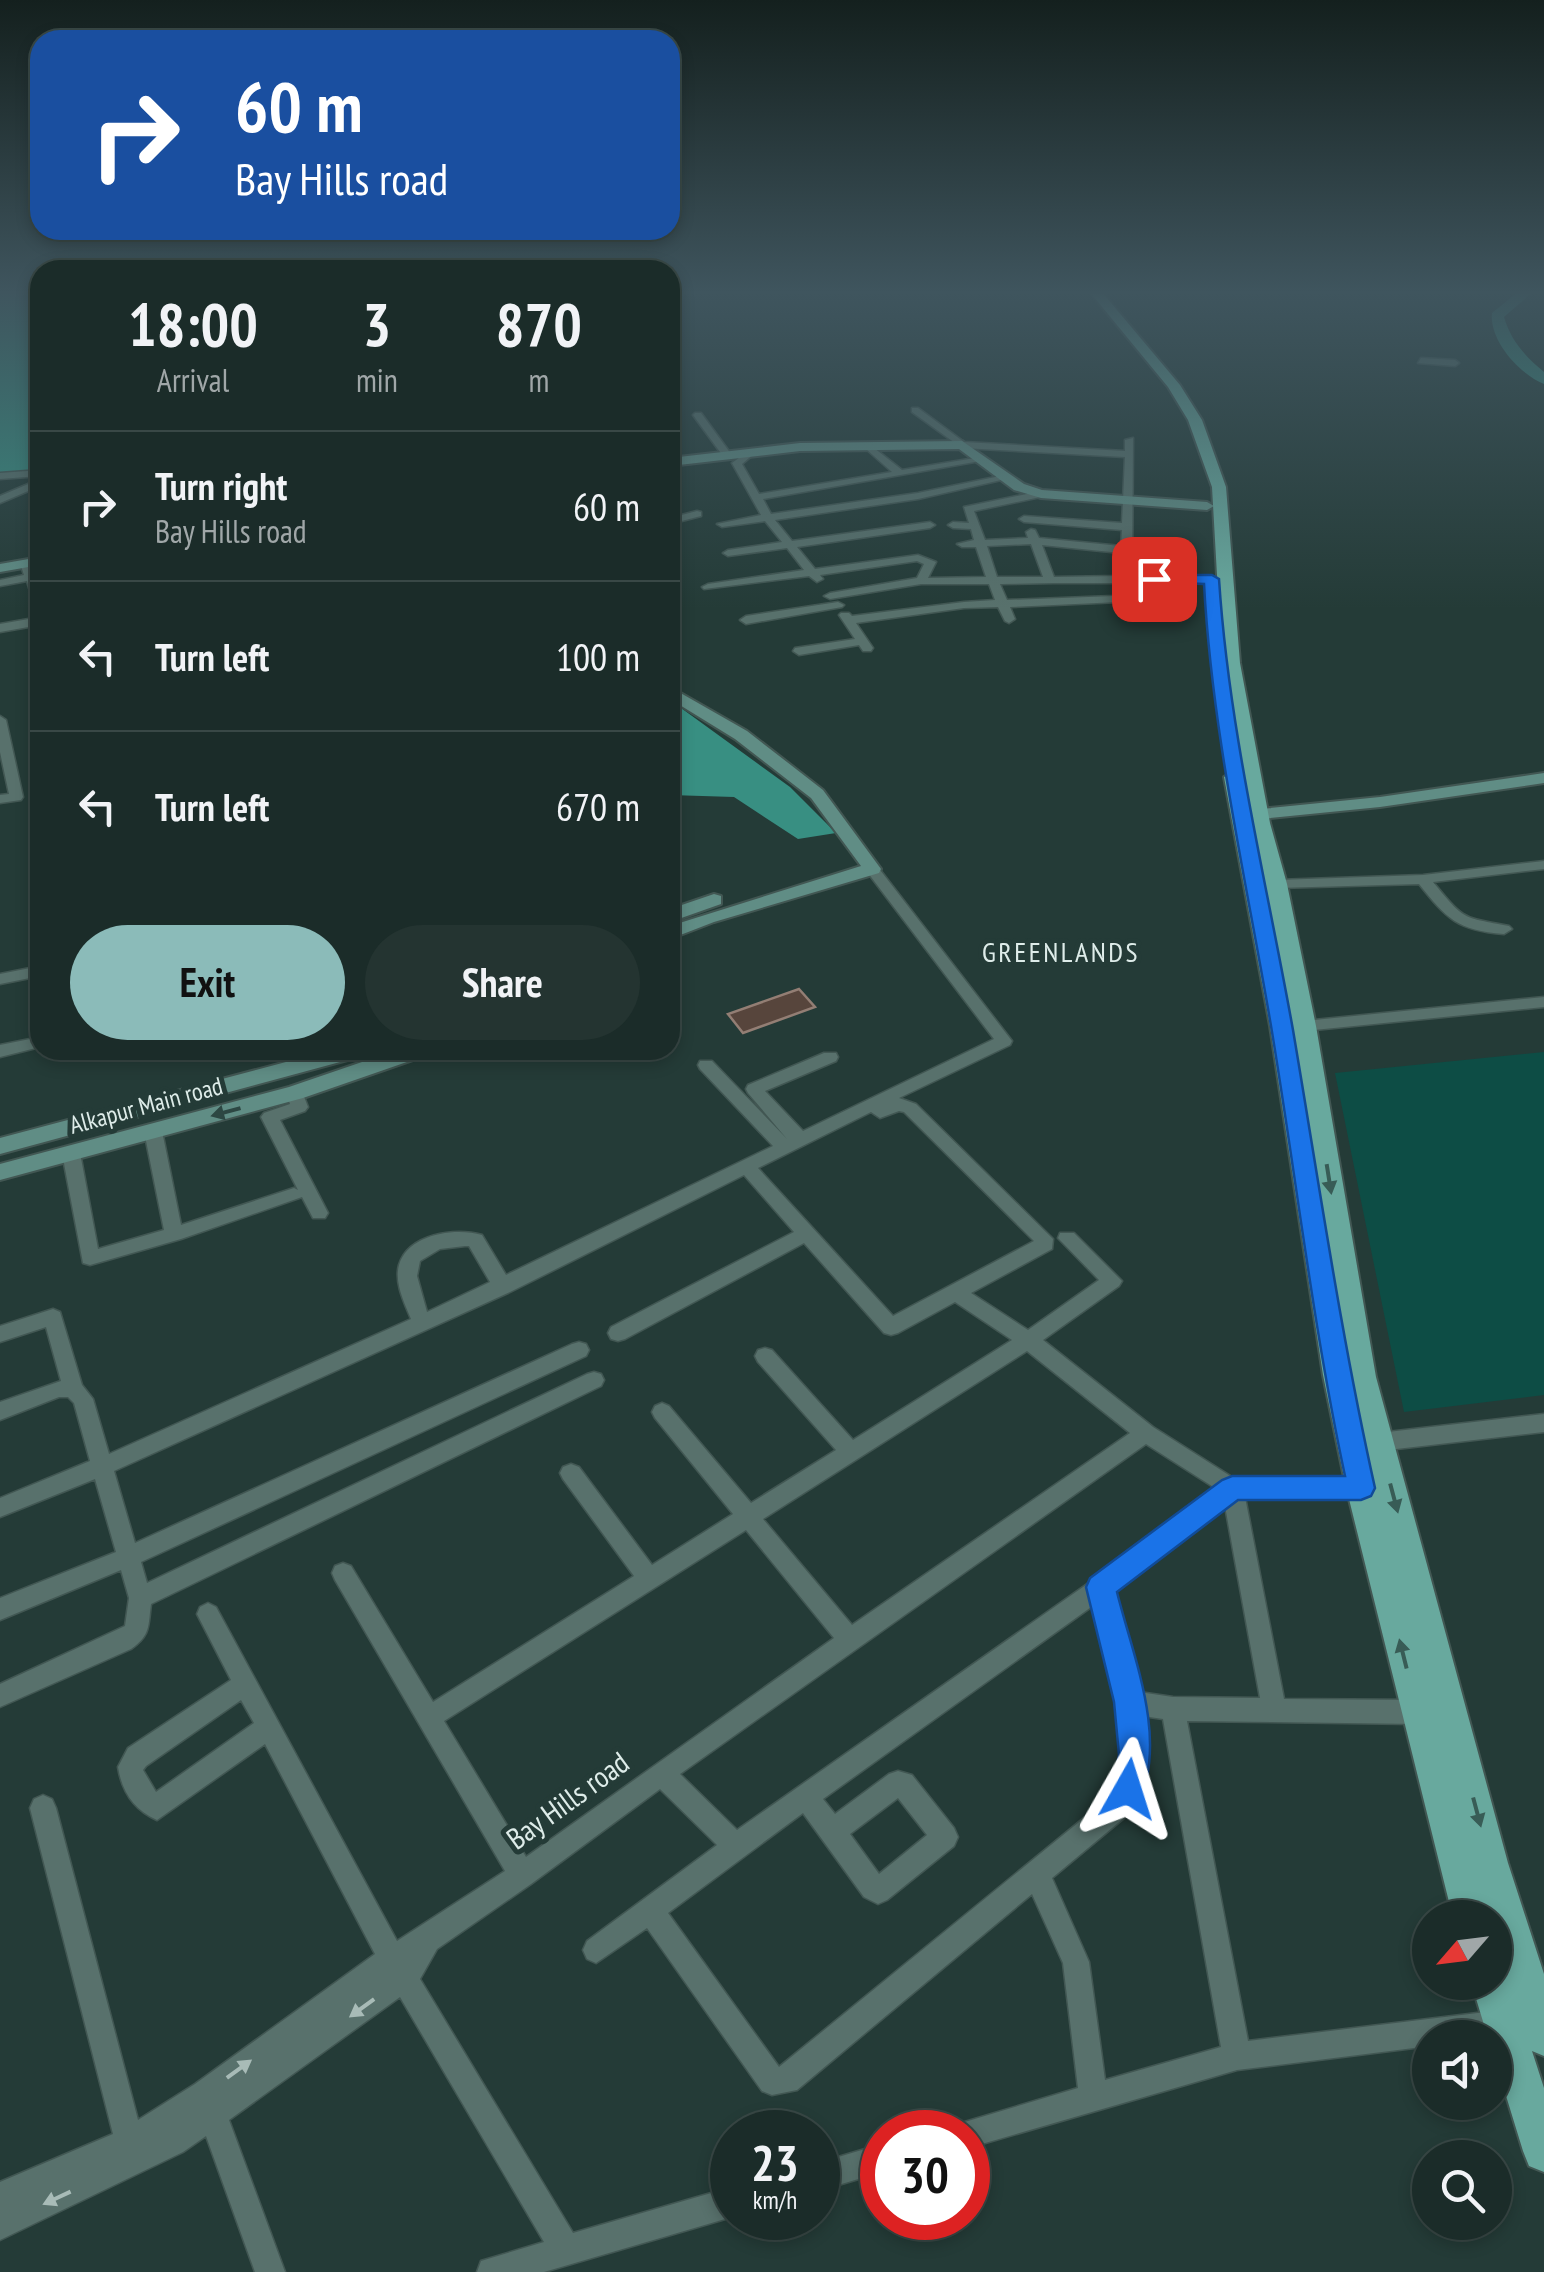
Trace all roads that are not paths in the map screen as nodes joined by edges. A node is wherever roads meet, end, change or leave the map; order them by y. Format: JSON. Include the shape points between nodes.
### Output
{"nodes":[{"id":1,"x":1170,"y":397,"type":"edge"},
{"id":2,"x":1180,"y":397,"type":"edge"},
{"id":3,"x":915,"y":410,"type":"dead end"},
{"id":4,"x":698,"y":415,"type":"dead end"},
{"id":5,"x":1130,"y":440,"type":"dead end"},
{"id":6,"x":962,"y":444,"type":"junction"},
{"id":7,"x":869,"y":446,"type":"junction"},
{"id":8,"x":1129,"y":454,"type":"junction"},
{"id":9,"x":726,"y":457,"type":"junction"},
{"id":10,"x":982,"y":460,"type":"junction"},
{"id":11,"x":680,"y":461,"type":"edge"},
{"id":12,"x":814,"y":471,"type":"dead end"},
{"id":13,"x":30,"y":474,"type":"edge"},
{"id":14,"x":902,"y":474,"type":"junction"},
{"id":15,"x":0,"y":476,"type":"edge"},
{"id":16,"x":1005,"y":478,"type":"junction"},
{"id":17,"x":30,"y":486,"type":"edge"},
{"id":18,"x":824,"y":488,"type":"junction"},
{"id":19,"x":1040,"y":494,"type":"junction"},
{"id":20,"x":1064,"y":496,"type":"junction"},
{"id":21,"x":756,"y":497,"type":"junction"},
{"id":22,"x":0,"y":500,"type":"edge"},
{"id":23,"x":1128,"y":500,"type":"junction"},
{"id":24,"x":1208,"y":506,"type":"junction"},
{"id":25,"x":697,"y":514,"type":"dead end"},
{"id":26,"x":767,"y":516,"type":"junction"},
{"id":27,"x":680,"y":518,"type":"edge"},
{"id":28,"x":1063,"y":522,"type":"junction"},
{"id":29,"x":722,"y":524,"type":"dead end"},
{"id":30,"x":930,"y":525,"type":"dead end"},
{"id":31,"x":953,"y":525,"type":"dead end"},
{"id":32,"x":976,"y":526,"type":"junction"},
{"id":33,"x":1127,"y":526,"type":"junction"},
{"id":34,"x":1035,"y":541,"type":"junction"},
{"id":35,"x":980,"y":542,"type":"junction"},
{"id":36,"x":789,"y":544,"type":"junction"},
{"id":37,"x":962,"y":544,"type":"dead end"},
{"id":38,"x":1125,"y":550,"type":"junction"},
{"id":39,"x":728,"y":553,"type":"dead end"},
{"id":40,"x":1073,"y":564,"type":"junction"},
{"id":41,"x":30,"y":567,"type":"edge"},
{"id":42,"x":0,"y":568,"type":"edge"},
{"id":43,"x":30,"y":568,"type":"edge"},
{"id":44,"x":812,"y":573,"type":"junction"},
{"id":45,"x":1126,"y":579,"type":"junction"},
{"id":46,"x":1212,"y":579,"type":"junction"},
{"id":47,"x":1050,"y":580,"type":"junction"},
{"id":48,"x":921,"y":582,"type":"junction"},
{"id":49,"x":993,"y":582,"type":"junction"},
{"id":50,"x":0,"y":583,"type":"edge"},
{"id":51,"x":708,"y":588,"type":"dead end"},
{"id":52,"x":834,"y":600,"type":"junction"},
{"id":53,"x":1003,"y":604,"type":"junction"},
{"id":54,"x":746,"y":620,"type":"dead end"},
{"id":55,"x":849,"y":620,"type":"junction"},
{"id":56,"x":1009,"y":620,"type":"dead end"},
{"id":57,"x":30,"y":622,"type":"edge"},
{"id":58,"x":0,"y":628,"type":"edge"},
{"id":59,"x":798,"y":651,"type":"dead end"},
{"id":60,"x":680,"y":698,"type":"edge"},
{"id":61,"x":0,"y":720,"type":"edge"},
{"id":62,"x":1544,"y":778,"type":"edge"},
{"id":63,"x":1515,"y":785,"type":"junction"},
{"id":64,"x":1544,"y":787,"type":"edge"},
{"id":65,"x":0,"y":800,"type":"edge"},
{"id":66,"x":1250,"y":819,"type":"junction"},
{"id":67,"x":867,"y":863,"type":"junction"},
{"id":68,"x":1544,"y":865,"type":"edge"},
{"id":69,"x":1423,"y":880,"type":"junction"},
{"id":70,"x":1277,"y":884,"type":"junction"},
{"id":71,"x":680,"y":913,"type":"edge"},
{"id":72,"x":680,"y":929,"type":"edge"},
{"id":73,"x":1504,"y":929,"type":"dead end"},
{"id":74,"x":30,"y":973,"type":"edge"},
{"id":75,"x":0,"y":980,"type":"edge"},
{"id":76,"x":1544,"y":1002,"type":"edge"},
{"id":77,"x":1304,"y":1026,"type":"junction"},
{"id":78,"x":30,"y":1044,"type":"edge"},
{"id":79,"x":0,"y":1050,"type":"edge"},
{"id":80,"x":830,"y":1057,"type":"dead end"},
{"id":81,"x":321,"y":1060,"type":"edge"},
{"id":82,"x":384,"y":1060,"type":"edge"},
{"id":83,"x":706,"y":1065,"type":"dead end"},
{"id":84,"x":296,"y":1093,"type":"junction"},
{"id":85,"x":153,"y":1131,"type":"junction"},
{"id":86,"x":791,"y":1142,"type":"junction"},
{"id":87,"x":0,"y":1146,"type":"edge"},
{"id":88,"x":71,"y":1153,"type":"junction"},
{"id":89,"x":748,"y":1169,"type":"junction"},
{"id":90,"x":0,"y":1172,"type":"edge"},
{"id":91,"x":294,"y":1195,"type":"dead end"},
{"id":92,"x":319,"y":1213,"type":"dead end"},
{"id":93,"x":174,"y":1234,"type":"junction"},
{"id":94,"x":806,"y":1234,"type":"junction"},
{"id":95,"x":1067,"y":1238,"type":"dead end"},
{"id":96,"x":503,"y":1287,"type":"junction"},
{"id":97,"x":957,"y":1293,"type":"junction"},
{"id":98,"x":422,"y":1323,"type":"junction"},
{"id":99,"x":618,"y":1332,"type":"dead end"},
{"id":100,"x":0,"y":1334,"type":"edge"},
{"id":101,"x":1028,"y":1340,"type":"junction"},
{"id":102,"x":578,"y":1350,"type":"dead end"},
{"id":103,"x":765,"y":1356,"type":"dead end"},
{"id":104,"x":594,"y":1380,"type":"dead end"},
{"id":105,"x":72,"y":1390,"type":"junction"},
{"id":106,"x":0,"y":1411,"type":"edge"},
{"id":107,"x":662,"y":1412,"type":"dead end"},
{"id":108,"x":1544,"y":1423,"type":"edge"},
{"id":109,"x":1146,"y":1433,"type":"junction"},
{"id":110,"x":1379,"y":1442,"type":"junction"},
{"id":111,"x":849,"y":1450,"type":"junction"},
{"id":112,"x":103,"y":1467,"type":"junction"},
{"id":113,"x":571,"y":1473,"type":"dead end"},
{"id":114,"x":1232,"y":1488,"type":"junction"},
{"id":115,"x":1361,"y":1488,"type":"junction"},
{"id":116,"x":0,"y":1508,"type":"edge"},
{"id":117,"x":745,"y":1516,"type":"junction"},
{"id":118,"x":128,"y":1556,"type":"junction"},
{"id":119,"x":342,"y":1573,"type":"dead end"},
{"id":120,"x":649,"y":1578,"type":"junction"},
{"id":121,"x":1101,"y":1587,"type":"junction"},
{"id":122,"x":140,"y":1598,"type":"junction"},
{"id":123,"x":0,"y":1609,"type":"edge"},
{"id":124,"x":208,"y":1614,"type":"dead end"},
{"id":125,"x":850,"y":1640,"type":"junction"},
{"id":126,"x":246,"y":1684,"type":"junction"},
{"id":127,"x":0,"y":1696,"type":"edge"},
{"id":128,"x":1130,"y":1702,"type":"junction"},
{"id":129,"x":1173,"y":1709,"type":"junction"},
{"id":130,"x":1274,"y":1710,"type":"junction"},
{"id":131,"x":1418,"y":1712,"type":"junction"},
{"id":132,"x":430,"y":1717,"type":"junction"},
{"id":133,"x":269,"y":1727,"type":"junction"},
{"id":134,"x":661,"y":1774,"type":"junction"},
{"id":135,"x":806,"y":1796,"type":"junction"},
{"id":136,"x":43,"y":1808,"type":"dead end"},
{"id":137,"x":832,"y":1832,"type":"dead end"},
{"id":138,"x":736,"y":1846,"type":"junction"},
{"id":139,"x":1036,"y":1873,"type":"junction"},
{"id":140,"x":522,"y":1875,"type":"junction"},
{"id":141,"x":1467,"y":1900,"type":"edge"},
{"id":142,"x":650,"y":1910,"type":"junction"},
{"id":143,"x":596,"y":1950,"type":"dead end"},
{"id":144,"x":399,"y":1968,"type":"junction"},
{"id":145,"x":1412,"y":2035,"type":"edge"},
{"id":146,"x":1544,"y":2036,"type":"edge"},
{"id":147,"x":1512,"y":2054,"type":"edge"},
{"id":148,"x":1237,"y":2056,"type":"junction"},
{"id":149,"x":1094,"y":2097,"type":"junction"},
{"id":150,"x":208,"y":2105,"type":"junction"},
{"id":151,"x":990,"y":2128,"type":"edge"},
{"id":152,"x":130,"y":2142,"type":"junction"},
{"id":153,"x":1544,"y":2151,"type":"edge"},
{"id":154,"x":0,"y":2197,"type":"edge"},
{"id":155,"x":710,"y":2208,"type":"edge"},
{"id":156,"x":0,"y":2225,"type":"edge"},
{"id":157,"x":566,"y":2250,"type":"junction"},
{"id":158,"x":270,"y":2272,"type":"edge"},
{"id":159,"x":492,"y":2272,"type":"edge"}],
"edges":[{"from":1,"to":24,"type":"main road","via":[[1184,420]]},
{"from":2,"to":66,"type":"main road","via":[[1208,449],[1219,488]]},
{"from":3,"to":6,"type":"street"},
{"from":4,"to":9,"type":"street"},
{"from":5,"to":8,"type":"street"},
{"from":6,"to":7,"type":"street"},
{"from":6,"to":8,"type":"street"},
{"from":6,"to":10,"type":"street"},
{"from":7,"to":9,"type":"street"},
{"from":7,"to":14,"type":"street"},
{"from":8,"to":23,"type":"street"},
{"from":9,"to":11,"type":"street"},
{"from":9,"to":21,"type":"street"},
{"from":10,"to":14,"type":"street"},
{"from":10,"to":16,"type":"street"},
{"from":12,"to":18,"type":"street"},
{"from":13,"to":15,"type":"street"},
{"from":14,"to":18,"type":"street"},
{"from":16,"to":19,"type":"street"},
{"from":16,"to":26,"type":"street"},
{"from":17,"to":22,"type":"street"},
{"from":18,"to":21,"type":"street"},
{"from":19,"to":20,"type":"street"},
{"from":19,"to":32,"type":"street","via":[[968,509]]},
{"from":20,"to":23,"type":"street"},
{"from":20,"to":28,"type":"street"},
{"from":21,"to":26,"type":"street"},
{"from":23,"to":24,"type":"street"},
{"from":23,"to":33,"type":"street"},
{"from":24,"to":46,"type":"main road"},
{"from":25,"to":27,"type":"street"},
{"from":26,"to":29,"type":"street"},
{"from":26,"to":36,"type":"street"},
{"from":28,"to":33,"type":"street"},
{"from":28,"to":34,"type":"street","via":[[1024,518]]},
{"from":30,"to":36,"type":"street","via":[[882,537]]},
{"from":31,"to":32,"type":"street"},
{"from":32,"to":35,"type":"street"},
{"from":33,"to":38,"type":"street"},
{"from":34,"to":35,"type":"street"},
{"from":34,"to":40,"type":"street"},
{"from":34,"to":47,"type":"street"},
{"from":35,"to":37,"type":"street"},
{"from":35,"to":49,"type":"street"},
{"from":36,"to":39,"type":"street"},
{"from":36,"to":44,"type":"street"},
{"from":38,"to":40,"type":"street"},
{"from":38,"to":45,"type":"street"},
{"from":40,"to":45,"type":"street"},
{"from":40,"to":47,"type":"street"},
{"from":41,"to":42,"type":"street"},
{"from":43,"to":50,"type":"street"},
{"from":44,"to":48,"type":"street","via":[[918,558],[930,562]]},
{"from":44,"to":51,"type":"street"},
{"from":44,"to":52,"type":"street"},
{"from":45,"to":46,"type":"street"},
{"from":45,"to":53,"type":"street","via":[[1113,602]]},
{"from":46,"to":66,"type":"main road","via":[[1216,662]]},
{"from":47,"to":49,"type":"street"},
{"from":48,"to":49,"type":"street"},
{"from":48,"to":52,"type":"street"},
{"from":49,"to":53,"type":"street"},
{"from":52,"to":54,"type":"street"},
{"from":52,"to":55,"type":"street"},
{"from":53,"to":55,"type":"street"},
{"from":53,"to":56,"type":"street"},
{"from":55,"to":59,"type":"street","via":[[864,644]]},
{"from":57,"to":58,"type":"street"},
{"from":60,"to":67,"type":"street","via":[[817,794]]},
{"from":61,"to":65,"type":"street","via":[[16,796]]},
{"from":62,"to":63,"type":"street"},
{"from":63,"to":64,"type":"street"},
{"from":63,"to":66,"type":"street"},
{"from":66,"to":70,"type":"main road"},
{"from":66,"to":115,"type":"main road","via":[[1336,1374]]},
{"from":67,"to":71,"type":"street"},
{"from":67,"to":72,"type":"street"},
{"from":67,"to":86,"type":"street","via":[[1004,1041]]},
{"from":68,"to":69,"type":"street"},
{"from":69,"to":70,"type":"street"},
{"from":69,"to":73,"type":"street","via":[[1460,923]]},
{"from":70,"to":77,"type":"main road"},
{"from":74,"to":75,"type":"street"},
{"from":76,"to":77,"type":"street"},
{"from":77,"to":110,"type":"main road","one_way":true,"via":[[1362,1376]]},
{"from":78,"to":79,"type":"street"},
{"from":80,"to":86,"type":"street","via":[[754,1090]]},
{"from":81,"to":87,"type":"street","name":"Alkapur Main road"},
{"from":82,"to":84,"type":"street","name":"Alkapur Main road"},
{"from":83,"to":86,"type":"street"},
{"from":84,"to":85,"type":"street","name":"Alkapur Main road","one_way":true},
{"from":84,"to":92,"type":"street","via":[[298,1108],[270,1117]]},
{"from":85,"to":88,"type":"street","name":"Alkapur Main road"},
{"from":85,"to":93,"type":"street"},
{"from":86,"to":89,"type":"street"},
{"from":88,"to":90,"type":"street","name":"Alkapur Main road"},
{"from":88,"to":93,"type":"street","via":[[90,1258]]},
{"from":89,"to":94,"type":"street"},
{"from":89,"to":96,"type":"street"},
{"from":89,"to":97,"type":"street","via":[[905,1104],[1044,1239],[1039,1248]]},
{"from":91,"to":93,"type":"street"},
{"from":94,"to":97,"type":"street","via":[[891,1327]]},
{"from":94,"to":99,"type":"street"},
{"from":95,"to":101,"type":"street","via":[[1112,1281]]},
{"from":96,"to":98,"type":"street"},
{"from":96,"to":98,"type":"street","via":[[475,1240],[422,1247],[405,1270]]},
{"from":97,"to":101,"type":"street"},
{"from":98,"to":112,"type":"street"},
{"from":100,"to":105,"type":"street","via":[[54,1318]]},
{"from":101,"to":109,"type":"street"},
{"from":101,"to":111,"type":"street"},
{"from":102,"to":118,"type":"street"},
{"from":103,"to":111,"type":"street"},
{"from":104,"to":122,"type":"street"},
{"from":105,"to":106,"type":"street"},
{"from":105,"to":112,"type":"street","via":[[83,1399]]},
{"from":107,"to":117,"type":"street"},
{"from":108,"to":110,"type":"street"},
{"from":109,"to":114,"type":"street"},
{"from":109,"to":125,"type":"street"},
{"from":110,"to":146,"type":"main road","one_way":true,"via":[[1490,1863]]},
{"from":111,"to":117,"type":"street"},
{"from":112,"to":116,"type":"street"},
{"from":112,"to":118,"type":"street"},
{"from":113,"to":120,"type":"street"},
{"from":114,"to":115,"type":"street"},
{"from":114,"to":121,"type":"street"},
{"from":114,"to":130,"type":"street"},
{"from":131,"to":115,"type":"main road","one_way":true},
{"from":117,"to":120,"type":"street"},
{"from":117,"to":125,"type":"street"},
{"from":118,"to":122,"type":"street"},
{"from":118,"to":123,"type":"street"},
{"from":119,"to":132,"type":"street"},
{"from":120,"to":132,"type":"street"},
{"from":121,"to":128,"type":"street"},
{"from":121,"to":135,"type":"street"},
{"from":122,"to":127,"type":"street","via":[[136,1632]]},
{"from":124,"to":126,"type":"street"},
{"from":125,"to":134,"type":"street"},
{"from":126,"to":133,"type":"street"},
{"from":126,"to":133,"type":"street","via":[[137,1757],[130,1775],[157,1807]]},
{"from":128,"to":129,"type":"street"},
{"from":128,"to":139,"type":"street","via":[[1135,1755],[1128,1789],[1115,1808]]},
{"from":129,"to":130,"type":"street"},
{"from":129,"to":148,"type":"street"},
{"from":130,"to":131,"type":"street"},
{"from":131,"to":141,"type":"main road"},
{"from":132,"to":140,"type":"street"},
{"from":133,"to":144,"type":"street"},
{"from":134,"to":138,"type":"street","name":"Bay Hills road"},
{"from":134,"to":140,"type":"street","name":"Bay Hills road"},
{"from":135,"to":137,"type":"street"},
{"from":135,"to":138,"type":"street"},
{"from":136,"to":152,"type":"street"},
{"from":138,"to":142,"type":"street"},
{"from":139,"to":142,"type":"street","via":[[787,2080],[772,2082]]},
{"from":139,"to":149,"type":"street","via":[[1076,1962]]},
{"from":140,"to":144,"type":"street","name":"Bay Hills road","via":[[428,1939]]},
{"from":142,"to":143,"type":"street"},
{"from":144,"to":150,"type":"street"},
{"from":144,"to":157,"type":"street"},
{"from":145,"to":148,"type":"street"},
{"from":147,"to":153,"type":"main road"},
{"from":148,"to":149,"type":"street"},
{"from":149,"to":151,"type":"street"},
{"from":150,"to":152,"type":"street"},
{"from":150,"to":156,"type":"street","one_way":true,"via":[[173,2142]]},
{"from":150,"to":158,"type":"street"},
{"from":152,"to":154,"type":"street"},
{"from":155,"to":157,"type":"street"},
{"from":157,"to":159,"type":"street"}]}
